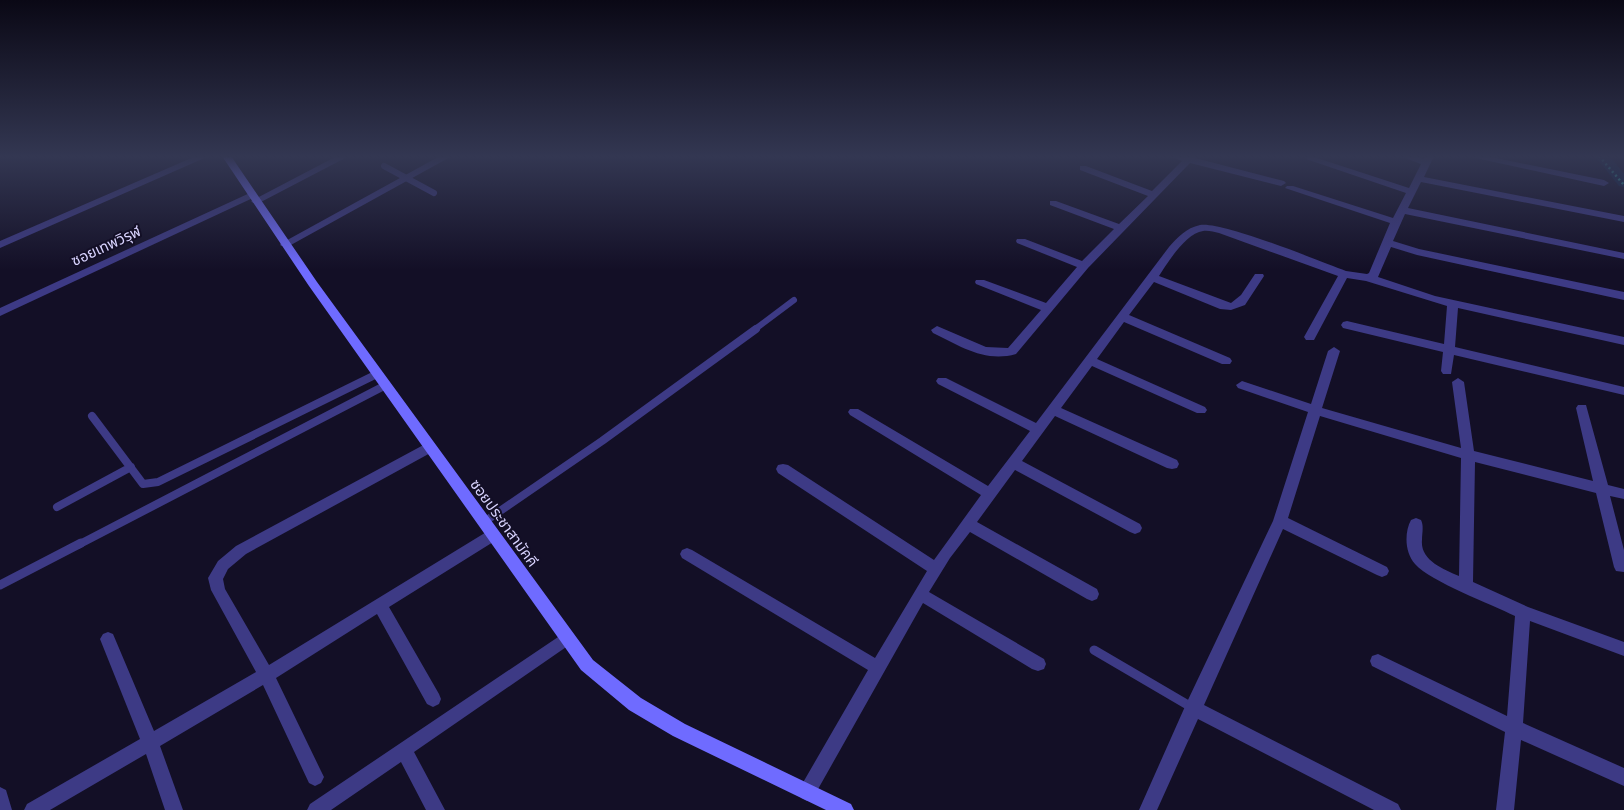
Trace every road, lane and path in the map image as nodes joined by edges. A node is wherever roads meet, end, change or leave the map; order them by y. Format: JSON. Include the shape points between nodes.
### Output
{"nodes":[{"id":1,"x":119,"y":194,"type":"edge"},
{"id":2,"x":251,"y":194,"type":"edge"},
{"id":3,"x":263,"y":194,"type":"edge"},
{"id":4,"x":379,"y":194,"type":"edge"},
{"id":5,"x":1153,"y":194,"type":"edge"},
{"id":6,"x":1312,"y":194,"type":"edge"},
{"id":7,"x":1410,"y":194,"type":"edge"},
{"id":8,"x":1494,"y":194,"type":"edge"},
{"id":9,"x":1156,"y":195,"type":"joint"},
{"id":10,"x":254,"y":198,"type":"junction"},
{"id":11,"x":1053,"y":203,"type":"dead end"},
{"id":12,"x":1402,"y":210,"type":"junction"},
{"id":13,"x":1624,"y":219,"type":"edge"},
{"id":14,"x":1396,"y":222,"type":"junction"},
{"id":15,"x":1121,"y":228,"type":"junction"},
{"id":16,"x":1021,"y":240,"type":"dead end"},
{"id":17,"x":1387,"y":243,"type":"junction"},
{"id":18,"x":286,"y":244,"type":"junction"},
{"id":19,"x":0,"y":245,"type":"edge"},
{"id":20,"x":1624,"y":256,"type":"edge"},
{"id":21,"x":1084,"y":266,"type":"junction"},
{"id":22,"x":1344,"y":274,"type":"junction"},
{"id":23,"x":1259,"y":276,"type":"dead end"},
{"id":24,"x":1152,"y":277,"type":"junction"},
{"id":25,"x":1368,"y":278,"type":"junction"},
{"id":26,"x":980,"y":282,"type":"dead end"},
{"id":27,"x":1624,"y":296,"type":"edge"},
{"id":28,"x":794,"y":300,"type":"dead end"},
{"id":29,"x":1453,"y":303,"type":"junction"},
{"id":30,"x":1047,"y":308,"type":"junction"},
{"id":31,"x":0,"y":312,"type":"edge"},
{"id":32,"x":1123,"y":317,"type":"junction"},
{"id":33,"x":1347,"y":325,"type":"dead end"},
{"id":34,"x":937,"y":330,"type":"dead end"},
{"id":35,"x":1310,"y":337,"type":"dead end"},
{"id":36,"x":1624,"y":341,"type":"edge"},
{"id":37,"x":1448,"y":349,"type":"junction"},
{"id":38,"x":1334,"y":351,"type":"dead end"},
{"id":39,"x":1091,"y":361,"type":"junction"},
{"id":40,"x":1226,"y":361,"type":"dead end"},
{"id":41,"x":1447,"y":371,"type":"dead end"},
{"id":42,"x":382,"y":380,"type":"junction"},
{"id":43,"x":942,"y":381,"type":"dead end"},
{"id":44,"x":1458,"y":382,"type":"dead end"},
{"id":45,"x":1242,"y":385,"type":"dead end"},
{"id":46,"x":1624,"y":391,"type":"edge"},
{"id":47,"x":1582,"y":408,"type":"dead end"},
{"id":48,"x":1054,"y":410,"type":"junction"},
{"id":49,"x":1201,"y":410,"type":"dead end"},
{"id":50,"x":854,"y":412,"type":"dead end"},
{"id":51,"x":1314,"y":412,"type":"junction"},
{"id":52,"x":92,"y":416,"type":"dead end"},
{"id":53,"x":1039,"y":430,"type":"junction"},
{"id":54,"x":429,"y":447,"type":"junction"},
{"id":55,"x":1468,"y":454,"type":"junction"},
{"id":56,"x":1014,"y":464,"type":"junction"},
{"id":57,"x":1172,"y":464,"type":"dead end"},
{"id":58,"x":131,"y":468,"type":"junction"},
{"id":59,"x":783,"y":469,"type":"dead end"},
{"id":60,"x":1603,"y":489,"type":"junction"},
{"id":61,"x":991,"y":494,"type":"junction"},
{"id":62,"x":1624,"y":494,"type":"edge"},
{"id":63,"x":57,"y":507,"type":"dead end"},
{"id":64,"x":1280,"y":521,"type":"junction"},
{"id":65,"x":968,"y":524,"type":"junction"},
{"id":66,"x":1416,"y":524,"type":"dead end"},
{"id":67,"x":1135,"y":528,"type":"dead end"},
{"id":68,"x":488,"y":529,"type":"junction"},
{"id":69,"x":687,"y":554,"type":"dead end"},
{"id":70,"x":1621,"y":567,"type":"dead end"},
{"id":71,"x":936,"y":569,"type":"junction"},
{"id":72,"x":1382,"y":571,"type":"dead end"},
{"id":73,"x":0,"y":585,"type":"edge"},
{"id":74,"x":1466,"y":586,"type":"junction"},
{"id":75,"x":920,"y":594,"type":"junction"},
{"id":76,"x":1092,"y":594,"type":"dead end"},
{"id":77,"x":380,"y":604,"type":"junction"},
{"id":78,"x":1524,"y":612,"type":"junction"},
{"id":79,"x":567,"y":638,"type":"junction"},
{"id":80,"x":108,"y":640,"type":"dead end"},
{"id":81,"x":1624,"y":649,"type":"edge"},
{"id":82,"x":1094,"y":650,"type":"dead end"},
{"id":83,"x":1378,"y":661,"type":"dead end"},
{"id":84,"x":1038,"y":664,"type":"dead end"},
{"id":85,"x":878,"y":668,"type":"junction"},
{"id":86,"x":266,"y":675,"type":"junction"},
{"id":87,"x":433,"y":699,"type":"dead end"},
{"id":88,"x":1193,"y":708,"type":"junction"},
{"id":89,"x":1514,"y":728,"type":"junction"},
{"id":90,"x":150,"y":742,"type":"junction"},
{"id":91,"x":404,"y":750,"type":"junction"},
{"id":92,"x":315,"y":777,"type":"dead end"},
{"id":93,"x":1624,"y":777,"type":"edge"},
{"id":94,"x":807,"y":792,"type":"junction"},
{"id":95,"x":0,"y":796,"type":"edge"},
{"id":96,"x":4,"y":810,"type":"edge"},
{"id":97,"x":33,"y":810,"type":"edge"},
{"id":98,"x":174,"y":810,"type":"edge"},
{"id":99,"x":316,"y":810,"type":"edge"},
{"id":100,"x":436,"y":810,"type":"edge"},
{"id":101,"x":845,"y":810,"type":"edge"},
{"id":102,"x":1148,"y":810,"type":"edge"},
{"id":103,"x":1392,"y":810,"type":"edge"},
{"id":104,"x":1505,"y":810,"type":"edge"}],
"edges":[{"from":1,"to":19,"type":"street"},
{"from":2,"to":10,"type":"street","name":"ซอยประชาสามัคคี"},
{"from":3,"to":10,"type":"street","name":"ซอยเทพวิรุฬ"},
{"from":4,"to":18,"type":"street"},
{"from":5,"to":9,"type":"street"},
{"from":6,"to":14,"type":"street"},
{"from":7,"to":12,"type":"street"},
{"from":8,"to":13,"type":"street"},
{"from":9,"to":15,"type":"street"},
{"from":10,"to":18,"type":"street","name":"ซอยประชาสามัคคี"},
{"from":10,"to":31,"type":"street","name":"ซอยเทพวิรุฬ"},
{"from":11,"to":15,"type":"street"},
{"from":12,"to":14,"type":"street"},
{"from":12,"to":20,"type":"street"},
{"from":14,"to":17,"type":"street"},
{"from":15,"to":21,"type":"street"},
{"from":16,"to":21,"type":"street"},
{"from":17,"to":25,"type":"street","via":[[1374,275]]},
{"from":17,"to":27,"type":"street"},
{"from":18,"to":42,"type":"street","name":"ซอยประชาสามัคคี"},
{"from":21,"to":30,"type":"street"},
{"from":22,"to":24,"type":"street","via":[[1205,227],[1185,236]]},
{"from":22,"to":25,"type":"street"},
{"from":22,"to":35,"type":"street"},
{"from":23,"to":24,"type":"street","via":[[1239,305],[1233,308]]},
{"from":24,"to":32,"type":"street"},
{"from":25,"to":29,"type":"street"},
{"from":26,"to":30,"type":"street"},
{"from":28,"to":68,"type":"lane","via":[[552,477]]},
{"from":29,"to":36,"type":"street"},
{"from":29,"to":37,"type":"street"},
{"from":30,"to":34,"type":"street","via":[[1012,351],[1003,355],[991,354]]},
{"from":32,"to":39,"type":"street"},
{"from":32,"to":40,"type":"street"},
{"from":33,"to":37,"type":"street"},
{"from":37,"to":41,"type":"street"},
{"from":37,"to":46,"type":"street"},
{"from":38,"to":51,"type":"street"},
{"from":39,"to":48,"type":"street"},
{"from":39,"to":49,"type":"street"},
{"from":42,"to":54,"type":"street","name":"ซอยประชาสามัคคี"},
{"from":42,"to":58,"type":"lane","via":[[158,482],[143,484]]},
{"from":42,"to":73,"type":"lane"},
{"from":43,"to":53,"type":"street"},
{"from":44,"to":55,"type":"street"},
{"from":45,"to":51,"type":"street"},
{"from":47,"to":60,"type":"street"},
{"from":48,"to":53,"type":"street"},
{"from":48,"to":57,"type":"street"},
{"from":50,"to":61,"type":"street"},
{"from":51,"to":55,"type":"street"},
{"from":51,"to":64,"type":"street"},
{"from":52,"to":58,"type":"lane"},
{"from":53,"to":56,"type":"street"},
{"from":54,"to":68,"type":"street","name":"ซอยประชาสามัคคี"},
{"from":54,"to":86,"type":"street","via":[[241,550],[223,564],[215,578],[218,590]]},
{"from":55,"to":60,"type":"street"},
{"from":55,"to":74,"type":"street"},
{"from":56,"to":61,"type":"street"},
{"from":56,"to":67,"type":"street"},
{"from":58,"to":63,"type":"lane"},
{"from":59,"to":71,"type":"street"},
{"from":60,"to":62,"type":"street"},
{"from":60,"to":70,"type":"street"},
{"from":61,"to":65,"type":"street"},
{"from":64,"to":72,"type":"street"},
{"from":64,"to":88,"type":"street"},
{"from":65,"to":71,"type":"street"},
{"from":65,"to":76,"type":"street"},
{"from":66,"to":74,"type":"street","via":[[1414,549],[1419,559],[1440,574]]},
{"from":68,"to":77,"type":"street"},
{"from":68,"to":79,"type":"street","name":"ซอยประชาสามัคคี"},
{"from":69,"to":85,"type":"street"},
{"from":71,"to":75,"type":"street"},
{"from":74,"to":78,"type":"street"},
{"from":75,"to":84,"type":"street"},
{"from":75,"to":85,"type":"street"},
{"from":77,"to":86,"type":"street"},
{"from":77,"to":87,"type":"street"},
{"from":78,"to":81,"type":"street"},
{"from":78,"to":89,"type":"street"},
{"from":79,"to":91,"type":"street"},
{"from":79,"to":94,"type":"street","name":"ซอยประชาสามัคคี","via":[[587,665],[635,704],[679,730]]},
{"from":80,"to":90,"type":"street"},
{"from":82,"to":88,"type":"lane"},
{"from":83,"to":89,"type":"street"},
{"from":85,"to":94,"type":"street"},
{"from":86,"to":90,"type":"street"},
{"from":86,"to":92,"type":"street"},
{"from":88,"to":102,"type":"street"},
{"from":88,"to":103,"type":"street"},
{"from":89,"to":93,"type":"street"},
{"from":89,"to":104,"type":"street"},
{"from":90,"to":97,"type":"street"},
{"from":90,"to":98,"type":"street"},
{"from":91,"to":99,"type":"street"},
{"from":91,"to":100,"type":"street"},
{"from":94,"to":101,"type":"street","name":"ซอยประชาสามัคคี"},
{"from":95,"to":96,"type":"street"}]}
